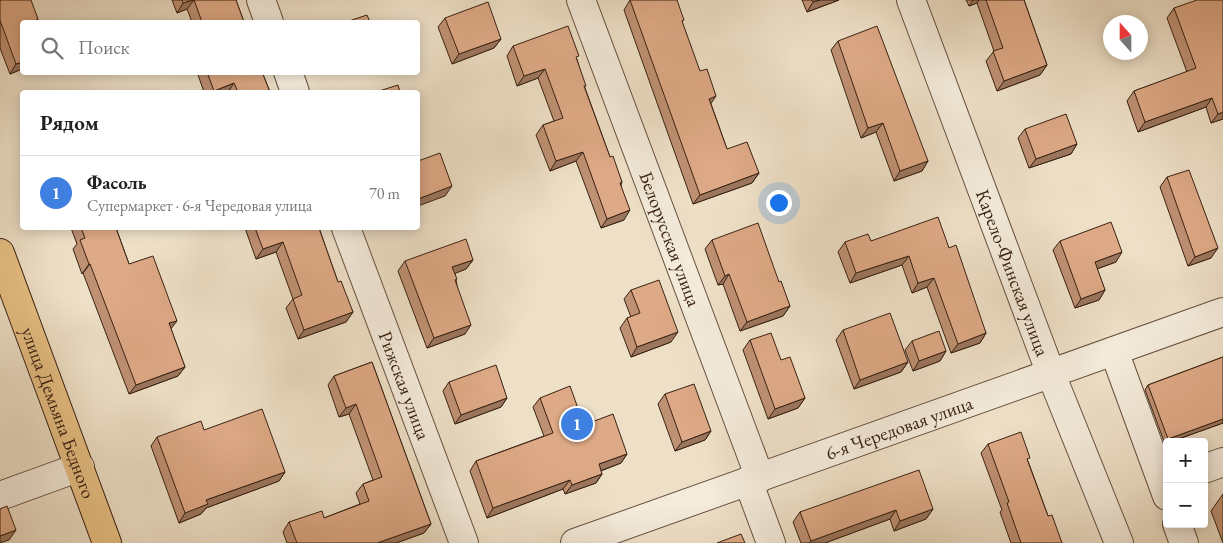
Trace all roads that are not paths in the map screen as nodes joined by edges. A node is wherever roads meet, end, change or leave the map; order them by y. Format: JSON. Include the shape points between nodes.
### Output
{"nodes":[{"id":1,"x":260,"y":0,"type":"edge"},
{"id":2,"x":581,"y":0,"type":"edge"},
{"id":3,"x":911,"y":0,"type":"edge"},
{"id":4,"x":268,"y":20,"type":"edge"},
{"id":5,"x":289,"y":75,"type":"edge"},
{"id":6,"x":294,"y":90,"type":"edge"},
{"id":7,"x":347,"y":230,"type":"edge"},
{"id":8,"x":0,"y":253,"type":"edge"},
{"id":9,"x":1223,"y":312,"type":"edge"},
{"id":10,"x":1114,"y":351,"type":"junction"},
{"id":11,"x":1051,"y":374,"type":"junction"},
{"id":12,"x":1223,"y":462,"type":"edge"},
{"id":13,"x":80,"y":468,"type":"junction"},
{"id":14,"x":1208,"y":468,"type":"edge"},
{"id":15,"x":754,"y":480,"type":"junction"},
{"id":16,"x":1164,"y":483,"type":"edge"},
{"id":17,"x":0,"y":496,"type":"edge"},
{"id":18,"x":1178,"y":528,"type":"edge"},
{"id":19,"x":107,"y":543,"type":"edge"},
{"id":20,"x":464,"y":543,"type":"edge"},
{"id":21,"x":575,"y":543,"type":"edge"},
{"id":22,"x":771,"y":543,"type":"edge"},
{"id":23,"x":1119,"y":543,"type":"edge"},
{"id":24,"x":1184,"y":543,"type":"edge"}],
"edges":[{"from":1,"to":4,"type":"street"},
{"from":2,"to":15,"type":"street","name":"Белорусская улица"},
{"from":3,"to":11,"type":"street","name":"Карело-Финская улица"},
{"from":5,"to":6,"type":"street"},
{"from":7,"to":20,"type":"street","name":"Рижская улица"},
{"from":8,"to":13,"type":"main road","name":"улица Демьяна Бедного"},
{"from":9,"to":10,"type":"street","name":"6-я Чередовая улица"},
{"from":10,"to":11,"type":"street","name":"6-я Чередовая улица"},
{"from":10,"to":16,"type":"street"},
{"from":11,"to":15,"type":"street","name":"6-я Чередовая улица"},
{"from":11,"to":23,"type":"street","name":"Карело-Финская улица"},
{"from":12,"to":14,"type":"street"},
{"from":13,"to":17,"type":"street"},
{"from":13,"to":19,"type":"main road","name":"улица Демьяна Бедного"},
{"from":15,"to":21,"type":"street","name":"6-я Чередовая улица"},
{"from":15,"to":22,"type":"street","name":"Белорусская улица"},
{"from":18,"to":24,"type":"street"}]}
